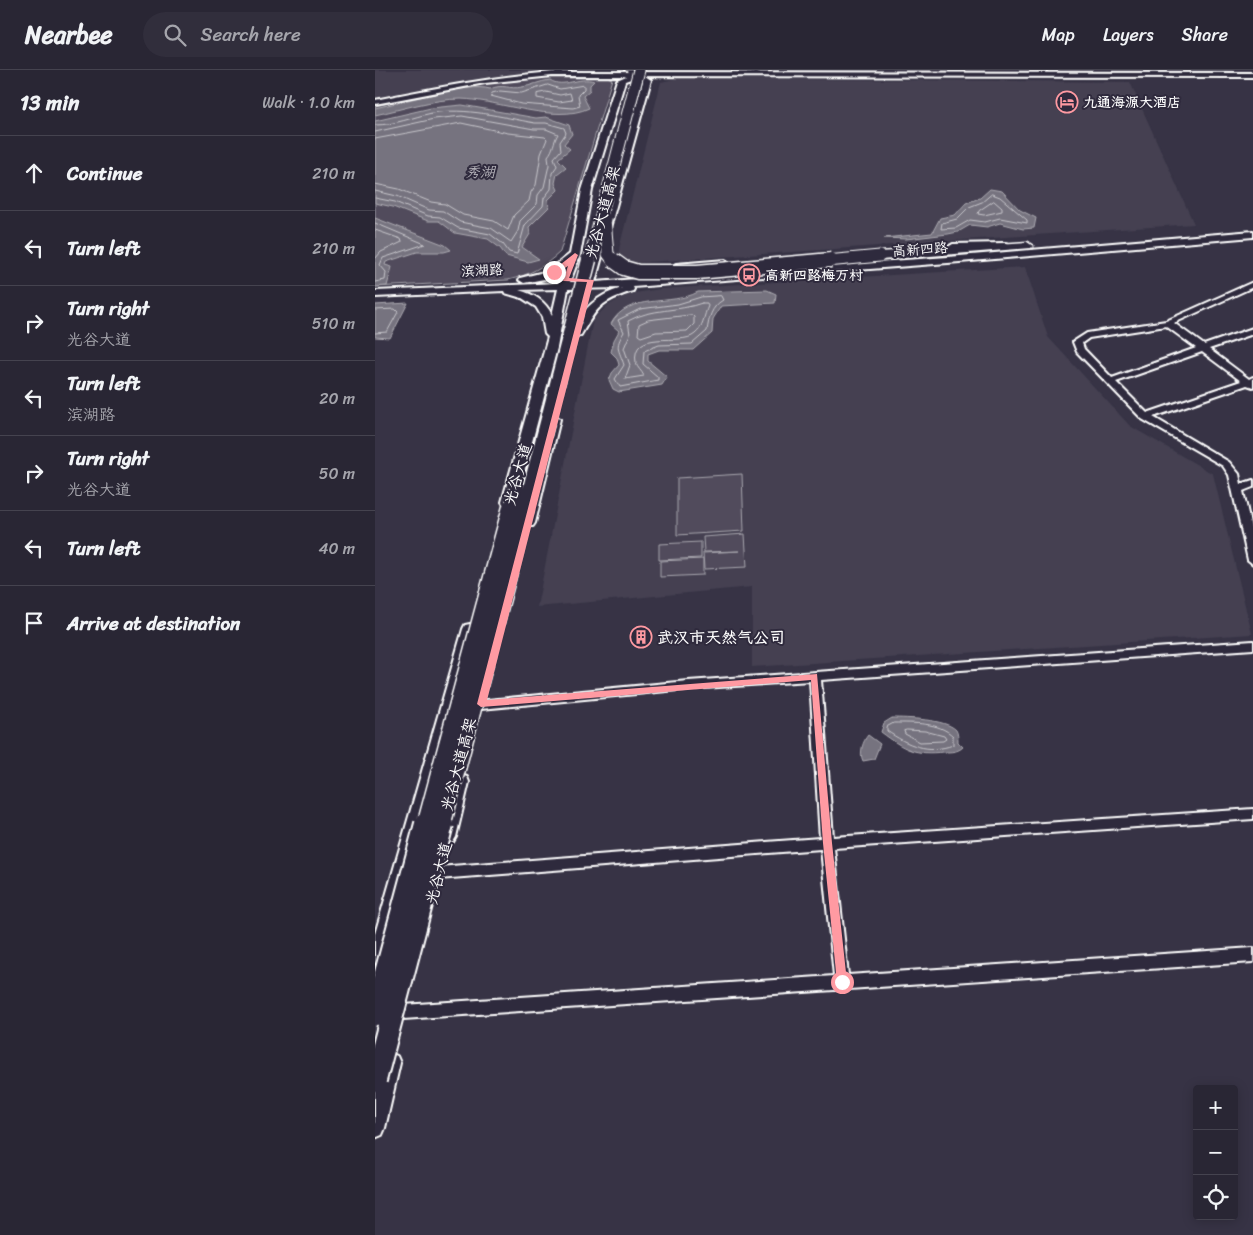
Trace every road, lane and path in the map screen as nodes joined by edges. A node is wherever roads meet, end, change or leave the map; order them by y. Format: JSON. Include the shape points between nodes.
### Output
{"nodes":[{"id":1,"x":635,"y":71,"type":"edge"},
{"id":2,"x":953,"y":73,"type":"edge"},
{"id":3,"x":1253,"y":75,"type":"edge"},
{"id":4,"x":375,"y":102,"type":"edge"},
{"id":5,"x":607,"y":192,"type":"junction"},
{"id":6,"x":1253,"y":229,"type":"edge"},
{"id":7,"x":604,"y":231,"type":"junction"},
{"id":8,"x":1253,"y":234,"type":"edge"},
{"id":9,"x":1027,"y":246,"type":"junction"},
{"id":10,"x":575,"y":255,"type":"junction"},
{"id":11,"x":666,"y":281,"type":"junction"},
{"id":12,"x":565,"y":283,"type":"junction"},
{"id":13,"x":590,"y":283,"type":"junction"},
{"id":14,"x":1253,"y":284,"type":"edge"},
{"id":15,"x":483,"y":287,"type":"junction"},
{"id":16,"x":375,"y":293,"type":"edge"},
{"id":17,"x":1168,"y":322,"type":"junction"},
{"id":18,"x":1253,"y":331,"type":"edge"},
{"id":19,"x":577,"y":333,"type":"junction"},
{"id":20,"x":551,"y":348,"type":"junction"},
{"id":21,"x":1203,"y":349,"type":"junction"},
{"id":22,"x":1111,"y":381,"type":"junction"},
{"id":23,"x":1251,"y":383,"type":"edge"},
{"id":24,"x":1145,"y":416,"type":"junction"},
{"id":25,"x":1253,"y":483,"type":"edge"},
{"id":26,"x":1238,"y":489,"type":"junction"},
{"id":27,"x":1251,"y":536,"type":"edge"},
{"id":28,"x":1253,"y":560,"type":"edge"},
{"id":29,"x":1253,"y":645,"type":"edge"},
{"id":30,"x":815,"y":676,"type":"junction"},
{"id":31,"x":481,"y":704,"type":"junction"},
{"id":32,"x":1253,"y":814,"type":"edge"},
{"id":33,"x":827,"y":843,"type":"junction"},
{"id":34,"x":438,"y":874,"type":"junction"},
{"id":35,"x":1253,"y":955,"type":"edge"},
{"id":36,"x":375,"y":967,"type":"edge"},
{"id":37,"x":842,"y":982,"type":"junction"},
{"id":38,"x":403,"y":1012,"type":"junction"},
{"id":39,"x":375,"y":1014,"type":"edge"},
{"id":40,"x":375,"y":1080,"type":"edge"},
{"id":41,"x":375,"y":1128,"type":"edge"}],
"edges":[{"from":1,"to":2,"type":"street"},
{"from":1,"to":4,"type":"street","via":[[509,76]]},
{"from":1,"to":5,"type":"highway","name":"光谷大道高架","bridge":true},
{"from":1,"to":7,"type":"main road","name":"光谷大道","via":[[647,80]]},
{"from":1,"to":10,"type":"main road","name":"光谷大道","via":[[621,80],[587,190]]},
{"from":1,"to":39,"type":"highway","name":"光谷大道高架","bridge":true},
{"from":2,"to":3,"type":"street"},
{"from":5,"to":9,"type":"highway","bridge":true,"via":[[604,224],[608,254],[624,268],[638,272],[697,272]]},
{"from":5,"to":40,"type":"highway","name":"光谷大道高架","bridge":true},
{"from":6,"to":9,"type":"main road","name":"高新四路"},
{"from":7,"to":9,"type":"main road","name":"高新四路","via":[[608,252],[615,258],[634,266],[659,268],[983,245]]},
{"from":7,"to":13,"type":"main road","name":"光谷大道"},
{"from":8,"to":11,"type":"main road","name":"高新四路"},
{"from":9,"to":13,"type":"main road","name":"高新四路","via":[[941,256]]},
{"from":10,"to":12,"type":"main road","name":"光谷大道"},
{"from":10,"to":15,"type":"main road","via":[[554,272],[534,279]]},
{"from":11,"to":13,"type":"main road","name":"高新四路"},
{"from":11,"to":19,"type":"main road","via":[[603,299],[582,318]]},
{"from":12,"to":13,"type":"main road","name":"滨湖路"},
{"from":12,"to":15,"type":"main road","name":"滨湖路"},
{"from":12,"to":20,"type":"main road","name":"光谷大道"},
{"from":13,"to":19,"type":"main road","name":"光谷大道"},
{"from":14,"to":17,"type":"street"},
{"from":15,"to":16,"type":"main road","name":"滨湖路"},
{"from":15,"to":20,"type":"main road","via":[[515,292],[543,306],[551,329]]},
{"from":17,"to":21,"type":"street"},
{"from":17,"to":22,"type":"street","via":[[1087,336],[1077,342],[1080,350]]},
{"from":18,"to":21,"type":"street"},
{"from":19,"to":31,"type":"main road","name":"光谷大道"},
{"from":20,"to":36,"type":"main road","name":"光谷大道"},
{"from":21,"to":22,"type":"street"},
{"from":21,"to":23,"type":"street"},
{"from":22,"to":24,"type":"street"},
{"from":23,"to":24,"type":"street"},
{"from":24,"to":26,"type":"street","via":[[1226,464],[1234,474]]},
{"from":25,"to":26,"type":"street"},
{"from":26,"to":27,"type":"street"},
{"from":27,"to":28,"type":"street"},
{"from":29,"to":30,"type":"street"},
{"from":30,"to":31,"type":"street"},
{"from":30,"to":33,"type":"street"},
{"from":31,"to":34,"type":"main road","name":"光谷大道"},
{"from":32,"to":33,"type":"street"},
{"from":33,"to":34,"type":"street"},
{"from":33,"to":37,"type":"street"},
{"from":34,"to":38,"type":"main road","name":"光谷大道"},
{"from":35,"to":37,"type":"street"},
{"from":37,"to":38,"type":"street"},
{"from":38,"to":41,"type":"main road","name":"光谷大道"}]}
